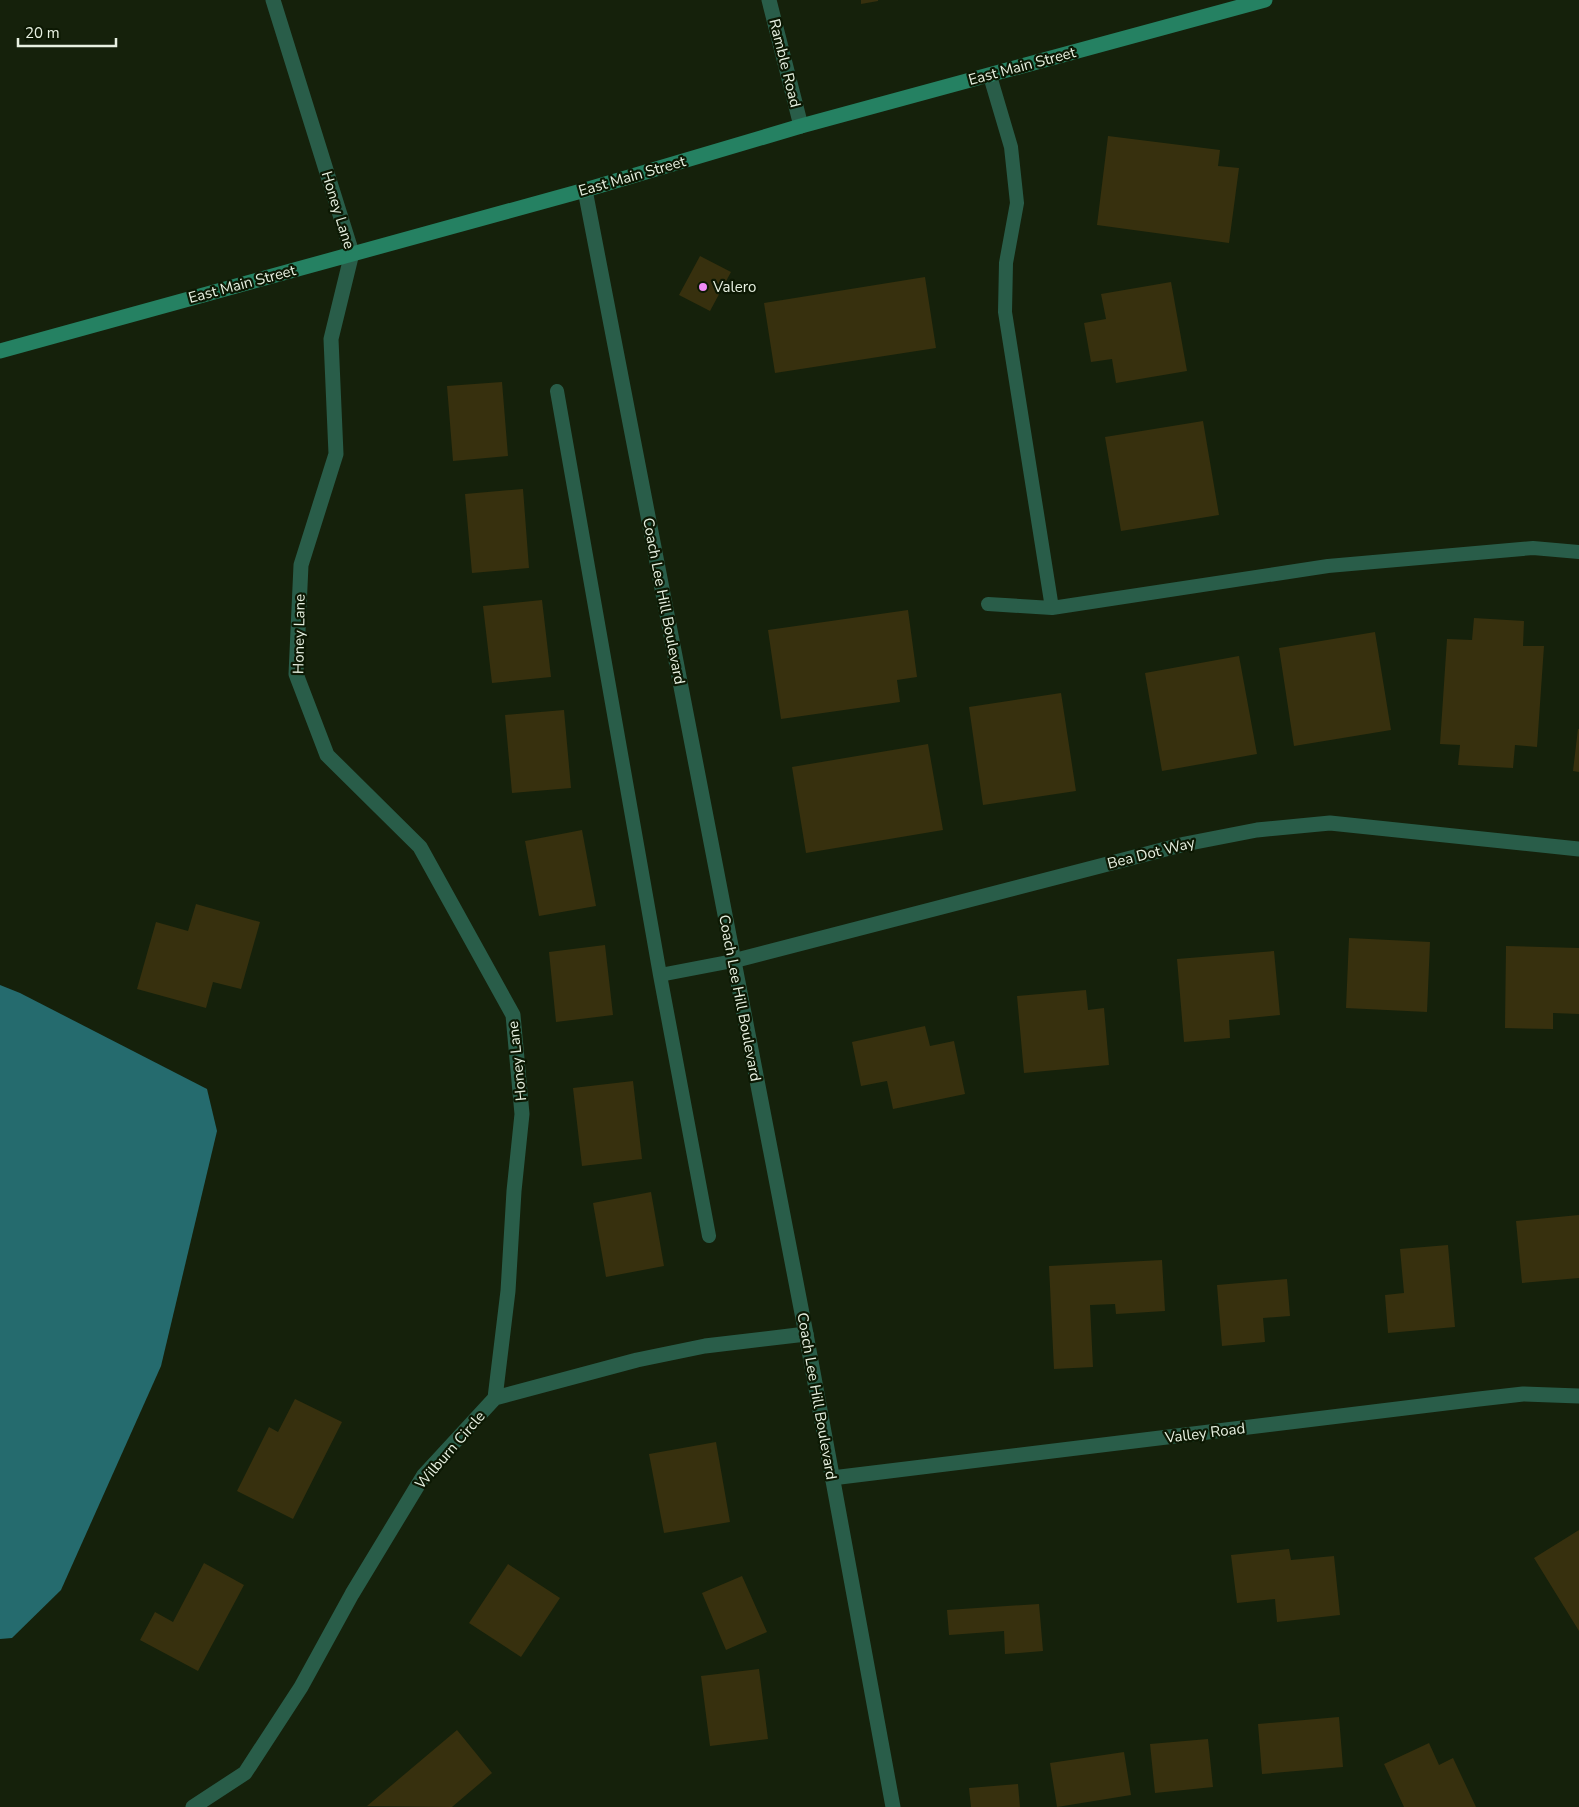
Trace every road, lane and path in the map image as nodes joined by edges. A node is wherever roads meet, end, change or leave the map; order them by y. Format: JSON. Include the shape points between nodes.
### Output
{"nodes":[{"id":1,"x":273,"y":0,"type":"edge"},
{"id":2,"x":769,"y":0,"type":"edge"},
{"id":3,"x":1265,"y":0,"type":"edge"},
{"id":4,"x":990,"y":76,"type":"junction"},
{"id":5,"x":801,"y":126,"type":"junction"},
{"id":6,"x":585,"y":190,"type":"junction"},
{"id":7,"x":352,"y":254,"type":"junction"},
{"id":8,"x":0,"y":350,"type":"edge"},
{"id":9,"x":557,"y":392,"type":"dead end"},
{"id":10,"x":1579,"y":552,"type":"edge"},
{"id":11,"x":988,"y":604,"type":"dead end"},
{"id":12,"x":1052,"y":608,"type":"junction"},
{"id":13,"x":1579,"y":848,"type":"edge"},
{"id":14,"x":733,"y":961,"type":"junction"},
{"id":15,"x":660,"y":975,"type":"junction"},
{"id":16,"x":709,"y":1236,"type":"dead end"},
{"id":17,"x":806,"y":1334,"type":"junction"},
{"id":18,"x":1579,"y":1396,"type":"edge"},
{"id":19,"x":495,"y":1398,"type":"junction"},
{"id":20,"x":832,"y":1478,"type":"junction"},
{"id":21,"x":193,"y":1807,"type":"edge"},
{"id":22,"x":893,"y":1807,"type":"edge"}],
"edges":[{"from":1,"to":7,"type":"street","name":"Honey Lane"},
{"from":2,"to":5,"type":"street","name":"Ramble Road"},
{"from":3,"to":4,"type":"main road","name":"East Main Street"},
{"from":4,"to":5,"type":"main road","name":"East Main Street"},
{"from":4,"to":12,"type":"lane","via":[[1011,147],[1017,204],[1006,263],[1005,312]]},
{"from":5,"to":6,"type":"main road","name":"East Main Street"},
{"from":6,"to":7,"type":"main road","name":"East Main Street"},
{"from":6,"to":14,"type":"street","name":"Coach Lee Hill Boulevard"},
{"from":7,"to":8,"type":"main road","name":"East Main Street"},
{"from":7,"to":19,"type":"street","name":"Honey Lane","via":[[332,339],[336,454],[301,565],[296,674],[327,755],[420,847],[513,1015],[522,1114],[508,1291]]},
{"from":9,"to":15,"type":"lane"},
{"from":10,"to":12,"type":"lane","via":[[1533,548],[1328,566]]},
{"from":11,"to":12,"type":"lane"},
{"from":13,"to":14,"type":"street","name":"Bea Dot Way","via":[[1330,823],[1257,830],[1185,844]]},
{"from":14,"to":15,"type":"lane"},
{"from":14,"to":17,"type":"street","name":"Coach Lee Hill Boulevard"},
{"from":15,"to":16,"type":"lane"},
{"from":17,"to":19,"type":"street","name":"Wilburn Circle","via":[[705,1346],[637,1360]]},
{"from":17,"to":20,"type":"street","name":"Coach Lee Hill Boulevard"},
{"from":18,"to":20,"type":"street","name":"Valley Road","via":[[1524,1394]]},
{"from":19,"to":21,"type":"street","name":"Wilburn Circle","via":[[424,1475],[352,1594],[301,1687],[245,1773]]},
{"from":20,"to":22,"type":"street","name":"Coach Lee Hill Boulevard"}]}
